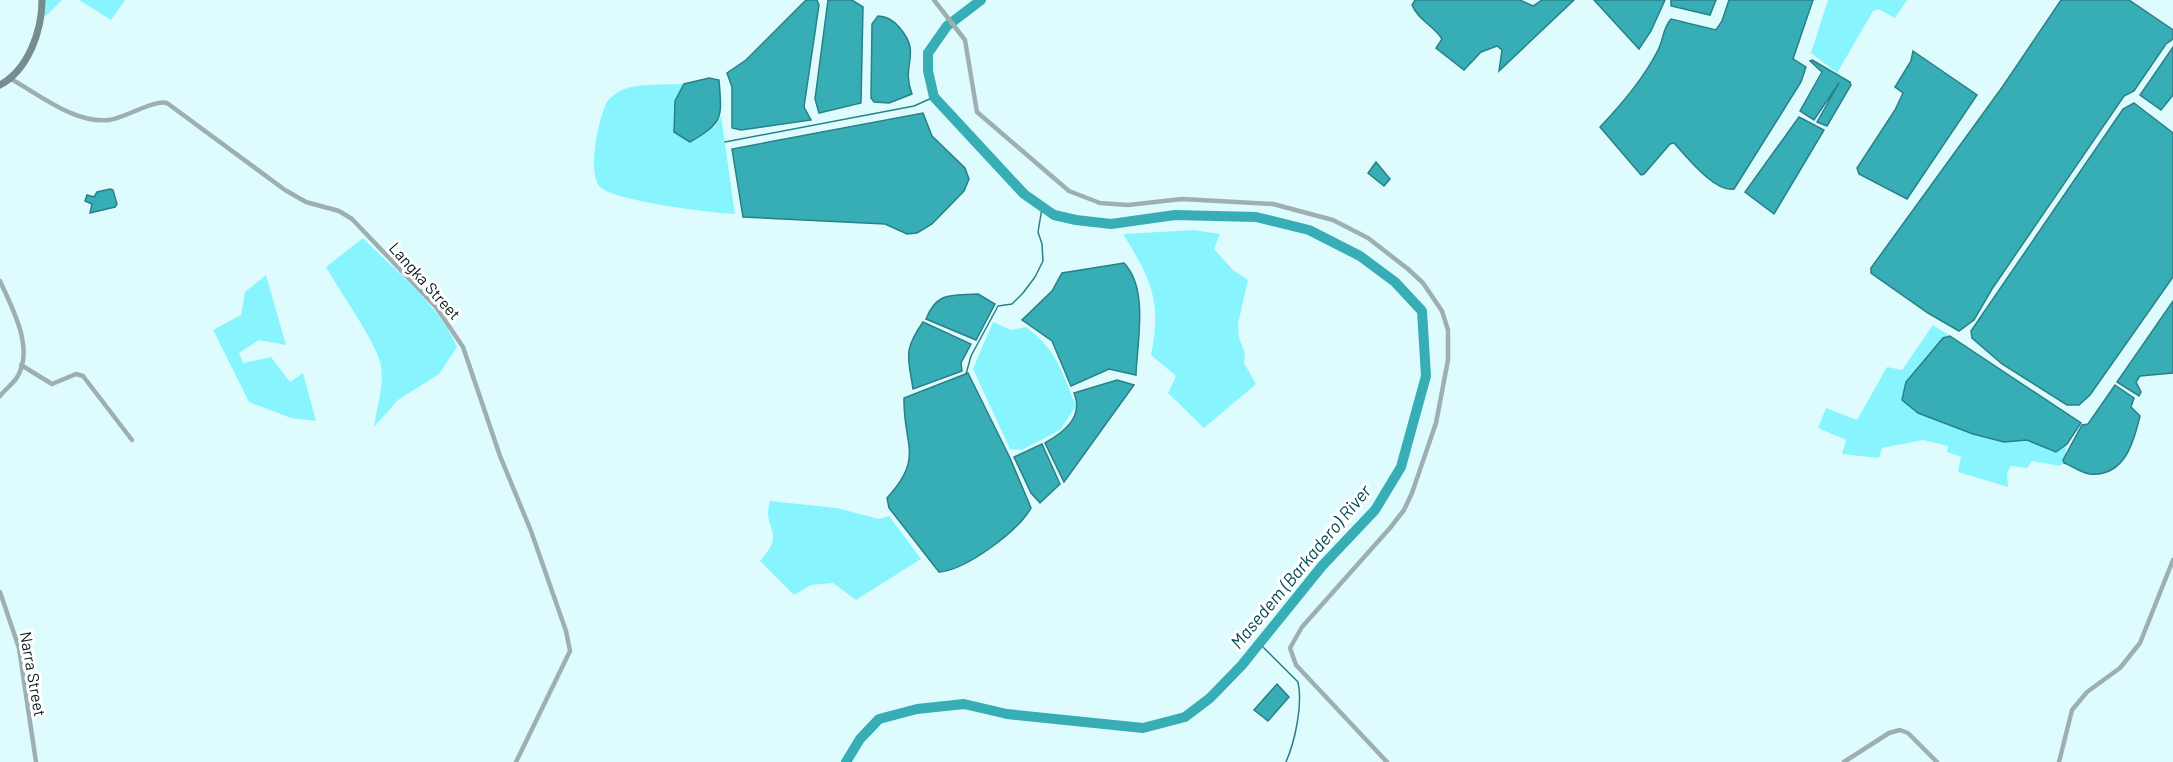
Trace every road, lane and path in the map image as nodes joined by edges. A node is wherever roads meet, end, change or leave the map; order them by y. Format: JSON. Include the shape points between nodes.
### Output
{"nodes":[{"id":1,"x":42,"y":0,"type":"edge"},
{"id":2,"x":934,"y":0,"type":"edge"},
{"id":3,"x":11,"y":79,"type":"junction"},
{"id":4,"x":0,"y":86,"type":"edge"},
{"id":5,"x":0,"y":281,"type":"edge"},
{"id":6,"x":21,"y":365,"type":"junction"},
{"id":7,"x":0,"y":396,"type":"edge"},
{"id":8,"x":132,"y":440,"type":"dead end"},
{"id":9,"x":2173,"y":560,"type":"edge"},
{"id":10,"x":0,"y":592,"type":"edge"},
{"id":11,"x":36,"y":762,"type":"edge"},
{"id":12,"x":516,"y":762,"type":"edge"},
{"id":13,"x":1387,"y":762,"type":"edge"},
{"id":14,"x":1844,"y":762,"type":"edge"},
{"id":15,"x":1937,"y":762,"type":"edge"},
{"id":16,"x":2059,"y":762,"type":"edge"}],
"edges":[{"from":1,"to":3,"type":"street","via":[[40,30]]},
{"from":2,"to":13,"type":"street","via":[[965,40],[977,112],[1056,182],[1081,197],[1128,205],[1210,199],[1299,209],[1333,219],[1368,238],[1408,269],[1434,296],[1448,330],[1448,360],[1436,423],[1412,493],[1390,528],[1302,627],[1290,648],[1296,665]]},
{"from":3,"to":4,"type":"street"},
{"from":3,"to":12,"type":"street","name":"Langka Street","via":[[73,114],[92,119],[119,118],[159,103],[167,104],[285,190],[352,219],[453,328],[537,547],[570,648]]},
{"from":5,"to":6,"type":"street","via":[[18,322],[23,350]]},
{"from":6,"to":7,"type":"street","via":[[17,378]]},
{"from":6,"to":8,"type":"street","via":[[52,384],[76,374],[83,376]]},
{"from":9,"to":16,"type":"street","via":[[2140,643],[2120,668],[2087,692],[2072,710]]},
{"from":10,"to":11,"type":"street","name":"Narra Street","via":[[19,648]]},
{"from":14,"to":15,"type":"street","via":[[1900,730]]}]}
